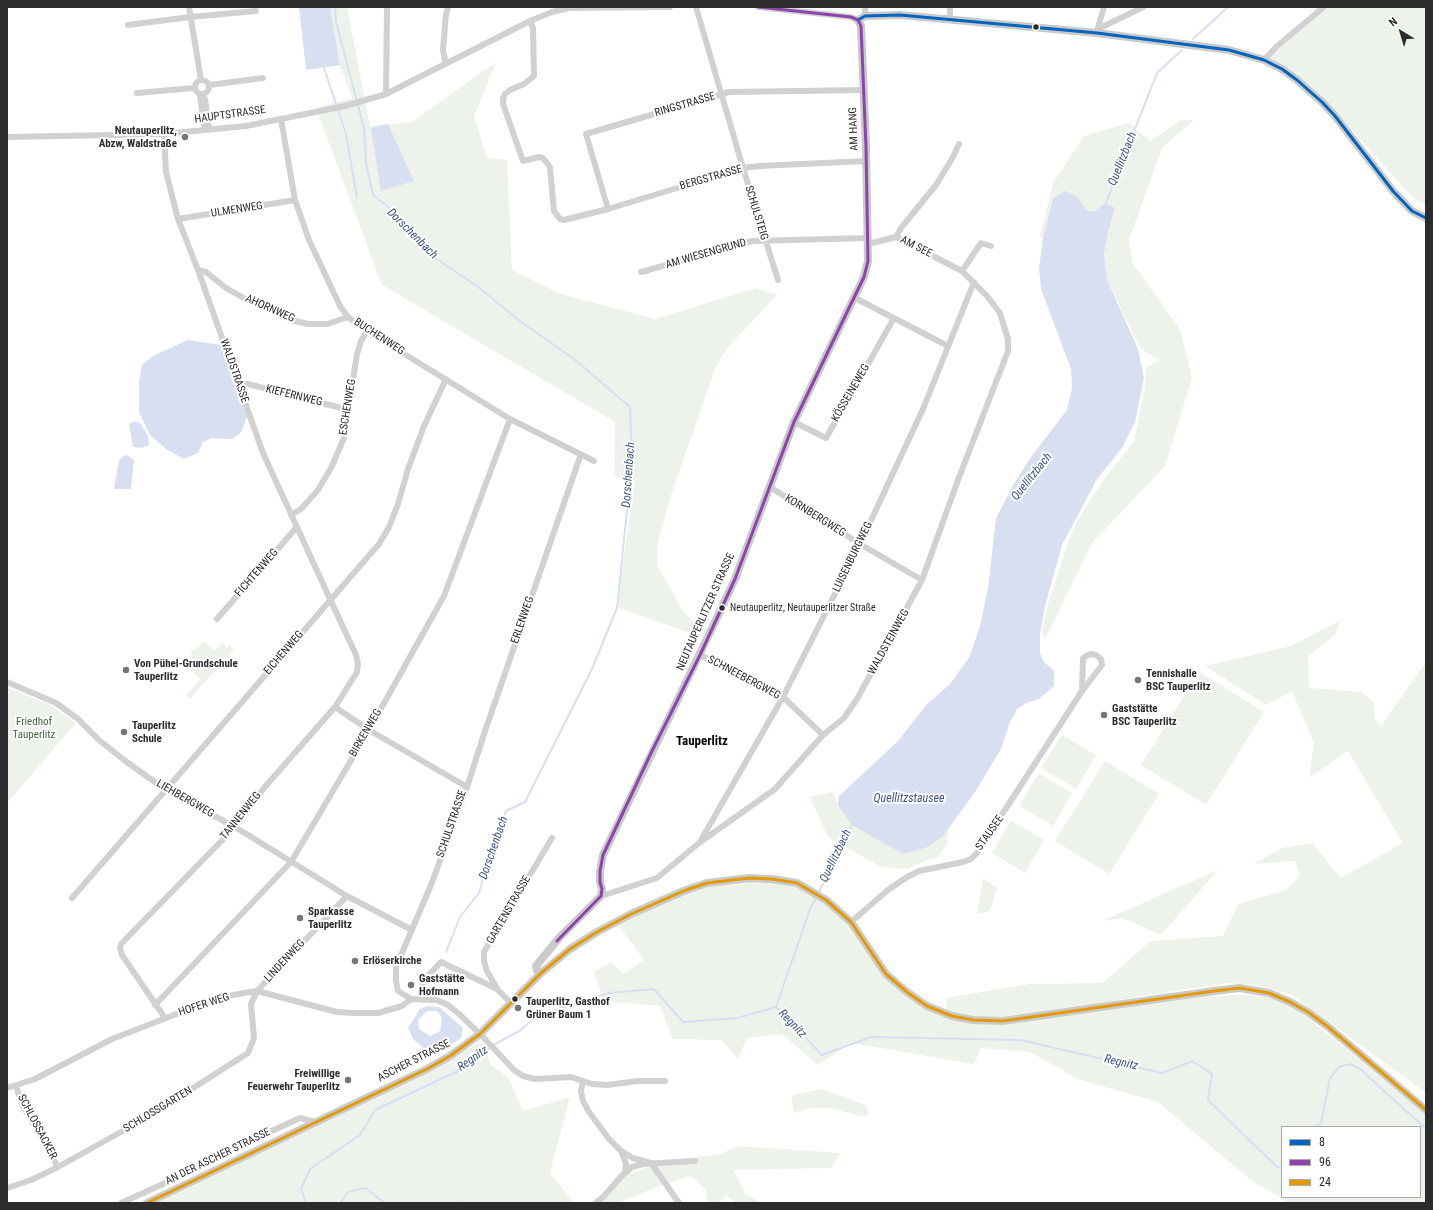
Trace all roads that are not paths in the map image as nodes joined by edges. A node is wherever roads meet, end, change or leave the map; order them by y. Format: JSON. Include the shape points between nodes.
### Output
{"nodes":[{"id":1,"x":189,"y":7,"type":"edge"},
{"id":2,"x":387,"y":7,"type":"edge"},
{"id":3,"x":448,"y":7,"type":"edge"},
{"id":4,"x":670,"y":7,"type":"edge"},
{"id":5,"x":696,"y":7,"type":"edge"},
{"id":6,"x":758,"y":7,"type":"edge"},
{"id":7,"x":865,"y":7,"type":"edge"},
{"id":8,"x":950,"y":7,"type":"edge"},
{"id":9,"x":1104,"y":7,"type":"edge"},
{"id":10,"x":1143,"y":7,"type":"edge"},
{"id":11,"x":1324,"y":7,"type":"edge"},
{"id":12,"x":569,"y":8,"type":"edge"},
{"id":13,"x":768,"y":8,"type":"edge"},
{"id":14,"x":256,"y":11,"type":"dead end"},
{"id":15,"x":190,"y":17,"type":"junction"},
{"id":16,"x":861,"y":18,"type":"junction"},
{"id":17,"x":950,"y":20,"type":"junction"},
{"id":18,"x":530,"y":21,"type":"junction"},
{"id":19,"x":128,"y":25,"type":"dead end"},
{"id":20,"x":1097,"y":31,"type":"junction"},
{"id":21,"x":1264,"y":60,"type":"junction"},
{"id":22,"x":446,"y":64,"type":"junction"},
{"id":23,"x":263,"y":78,"type":"dead end"},
{"id":24,"x":201,"y":80,"type":"junction"},
{"id":25,"x":209,"y":85,"type":"junction"},
{"id":26,"x":194,"y":88,"type":"junction"},
{"id":27,"x":864,"y":90,"type":"junction"},
{"id":28,"x":137,"y":92,"type":"dead end"},
{"id":29,"x":386,"y":94,"type":"junction"},
{"id":30,"x":202,"y":95,"type":"junction"},
{"id":31,"x":721,"y":95,"type":"junction"},
{"id":32,"x":281,"y":119,"type":"junction"},
{"id":33,"x":207,"y":130,"type":"junction"},
{"id":34,"x":164,"y":134,"type":"junction"},
{"id":35,"x":7,"y":138,"type":"edge"},
{"id":36,"x":959,"y":144,"type":"dead end"},
{"id":37,"x":866,"y":161,"type":"junction"},
{"id":38,"x":742,"y":168,"type":"junction"},
{"id":39,"x":295,"y":200,"type":"junction"},
{"id":40,"x":608,"y":209,"type":"junction"},
{"id":41,"x":1426,"y":218,"type":"edge"},
{"id":42,"x":178,"y":219,"type":"junction"},
{"id":43,"x":896,"y":237,"type":"junction"},
{"id":44,"x":764,"y":240,"type":"junction"},
{"id":45,"x":868,"y":241,"type":"junction"},
{"id":46,"x":991,"y":246,"type":"dead end"},
{"id":47,"x":198,"y":270,"type":"junction"},
{"id":48,"x":962,"y":271,"type":"junction"},
{"id":49,"x":641,"y":272,"type":"dead end"},
{"id":50,"x":778,"y":280,"type":"dead end"},
{"id":51,"x":974,"y":282,"type":"junction"},
{"id":52,"x":855,"y":298,"type":"junction"},
{"id":53,"x":348,"y":318,"type":"junction"},
{"id":54,"x":894,"y":318,"type":"junction"},
{"id":55,"x":367,"y":331,"type":"junction"},
{"id":56,"x":948,"y":346,"type":"junction"},
{"id":57,"x":446,"y":379,"type":"junction"},
{"id":58,"x":240,"y":385,"type":"junction"},
{"id":59,"x":349,"y":410,"type":"junction"},
{"id":60,"x":510,"y":419,"type":"junction"},
{"id":61,"x":794,"y":422,"type":"junction"},
{"id":62,"x":580,"y":454,"type":"junction"},
{"id":63,"x":594,"y":461,"type":"dead end"},
{"id":64,"x":770,"y":487,"type":"junction"},
{"id":65,"x":291,"y":515,"type":"junction"},
{"id":66,"x":296,"y":528,"type":"junction"},
{"id":67,"x":860,"y":544,"type":"junction"},
{"id":68,"x":922,"y":580,"type":"junction"},
{"id":69,"x":330,"y":599,"type":"junction"},
{"id":70,"x":217,"y":619,"type":"dead end"},
{"id":71,"x":700,"y":654,"type":"junction"},
{"id":72,"x":7,"y":682,"type":"edge"},
{"id":73,"x":1082,"y":690,"type":"junction"},
{"id":74,"x":782,"y":697,"type":"junction"},
{"id":75,"x":335,"y":707,"type":"junction"},
{"id":76,"x":368,"y":730,"type":"junction"},
{"id":77,"x":823,"y":735,"type":"junction"},
{"id":78,"x":467,"y":787,"type":"junction"},
{"id":79,"x":166,"y":790,"type":"junction"},
{"id":80,"x":235,"y":827,"type":"junction"},
{"id":81,"x":552,"y":838,"type":"dead end"},
{"id":82,"x":699,"y":843,"type":"junction"},
{"id":83,"x":291,"y":862,"type":"junction"},
{"id":84,"x":346,"y":896,"type":"junction"},
{"id":85,"x":601,"y":896,"type":"junction"},
{"id":86,"x":72,"y":898,"type":"dead end"},
{"id":87,"x":851,"y":922,"type":"junction"},
{"id":88,"x":412,"y":930,"type":"junction"},
{"id":89,"x":540,"y":974,"type":"junction"},
{"id":90,"x":498,"y":990,"type":"junction"},
{"id":91,"x":257,"y":991,"type":"junction"},
{"id":92,"x":411,"y":999,"type":"junction"},
{"id":93,"x":421,"y":1000,"type":"junction"},
{"id":94,"x":511,"y":1003,"type":"junction"},
{"id":95,"x":155,"y":1005,"type":"junction"},
{"id":96,"x":165,"y":1018,"type":"junction"},
{"id":97,"x":480,"y":1034,"type":"junction"},
{"id":98,"x":583,"y":1081,"type":"junction"},
{"id":99,"x":665,"y":1081,"type":"dead end"},
{"id":100,"x":16,"y":1086,"type":"junction"},
{"id":101,"x":7,"y":1088,"type":"edge"},
{"id":102,"x":1426,"y":1110,"type":"edge"},
{"id":103,"x":316,"y":1122,"type":"junction"},
{"id":104,"x":620,"y":1150,"type":"junction"},
{"id":105,"x":695,"y":1162,"type":"dead end"},
{"id":106,"x":652,"y":1163,"type":"junction"},
{"id":107,"x":58,"y":1167,"type":"junction"},
{"id":108,"x":622,"y":1176,"type":"junction"},
{"id":109,"x":7,"y":1188,"type":"edge"},
{"id":110,"x":121,"y":1203,"type":"edge"},
{"id":111,"x":147,"y":1203,"type":"edge"},
{"id":112,"x":596,"y":1203,"type":"edge"},
{"id":113,"x":679,"y":1203,"type":"edge"}],
"edges":[{"from":1,"to":15,"type":"street"},
{"from":2,"to":29,"type":"street"},
{"from":3,"to":22,"type":"street","via":[[443,50]]},
{"from":4,"to":12,"type":"street","name":"HAUPTSTRASSE"},
{"from":5,"to":31,"type":"street","name":"SCHULSTEIG"},
{"from":6,"to":13,"type":"street"},
{"from":7,"to":16,"type":"street"},
{"from":8,"to":17,"type":"street"},
{"from":9,"to":20,"type":"street"},
{"from":10,"to":20,"type":"street"},
{"from":11,"to":21,"type":"street"},
{"from":12,"to":18,"type":"street","name":"HAUPTSTRASSE"},
{"from":13,"to":16,"type":"street"},
{"from":14,"to":15,"type":"street"},
{"from":15,"to":19,"type":"street"},
{"from":15,"to":24,"type":"street"},
{"from":16,"to":17,"type":"street","via":[[900,15]]},
{"from":16,"to":27,"type":"street","name":"AM HANG"},
{"from":17,"to":20,"type":"street"},
{"from":18,"to":22,"type":"street","name":"HAUPTSTRASSE"},
{"from":18,"to":40,"type":"street","name":"BERGSTRASSE","via":[[533,28],[534,76],[510,90],[503,98],[523,160],[543,158],[550,167],[554,211],[560,219]]},
{"from":20,"to":21,"type":"street","via":[[1229,50]]},
{"from":21,"to":41,"type":"street","via":[[1282,69],[1324,103],[1393,191],[1412,211]]},
{"from":22,"to":29,"type":"street","name":"HAUPTSTRASSE"},
{"from":23,"to":25,"type":"street"},
{"from":24,"to":25,"type":"street"},
{"from":24,"to":26,"type":"street"},
{"from":25,"to":30,"type":"street","via":[[209,91]]},
{"from":26,"to":28,"type":"street"},
{"from":26,"to":30,"type":"street"},
{"from":27,"to":31,"type":"street","name":"RINGSTRASSE","via":[[729,92]]},
{"from":27,"to":37,"type":"street","name":"AM HANG"},
{"from":29,"to":32,"type":"street","name":"HAUPTSTRASSE","via":[[345,106]]},
{"from":30,"to":33,"type":"street"},
{"from":31,"to":38,"type":"street","name":"SCHULSTEIG"},
{"from":31,"to":40,"type":"street","name":"RINGSTRASSE","via":[[586,134]]},
{"from":32,"to":33,"type":"street","name":"HAUPTSTRASSE"},
{"from":32,"to":39,"type":"street","name":"BUCHENWEG"},
{"from":33,"to":34,"type":"street","name":"HAUPTSTRASSE"},
{"from":34,"to":35,"type":"street","name":"HAUPTSTRASSE"},
{"from":34,"to":42,"type":"street","name":"WALDSTRASSE","via":[[166,172]]},
{"from":36,"to":43,"type":"street","via":[[936,185]]},
{"from":37,"to":38,"type":"street","name":"BERGSTRASSE"},
{"from":37,"to":45,"type":"street","name":"AM HANG"},
{"from":38,"to":40,"type":"street","name":"BERGSTRASSE"},
{"from":38,"to":44,"type":"street","name":"SCHULSTEIG"},
{"from":39,"to":42,"type":"street","name":"ULMENWEG"},
{"from":39,"to":53,"type":"street","name":"BUCHENWEG","via":[[321,268]]},
{"from":42,"to":47,"type":"street","name":"WALDSTRASSE"},
{"from":43,"to":45,"type":"street","name":"AM SEE"},
{"from":43,"to":48,"type":"street","name":"AM SEE"},
{"from":44,"to":45,"type":"street","name":"AM WIESENGRUND"},
{"from":44,"to":49,"type":"street","name":"AM WIESENGRUND","via":[[752,241]]},
{"from":44,"to":50,"type":"street","name":"SCHULSTEIG"},
{"from":45,"to":52,"type":"street","name":"NEUTAUPERLITZER STRASSE","via":[[868,261]]},
{"from":46,"to":48,"type":"street","via":[[981,243]]},
{"from":47,"to":53,"type":"street","name":"AHORNWEG","via":[[206,272],[226,288],[249,301],[291,320],[308,324],[327,324]]},
{"from":47,"to":58,"type":"street","name":"WALDSTRASSE"},
{"from":48,"to":51,"type":"street","name":"AM SEE"},
{"from":51,"to":56,"type":"street","name":"LUISENBURGWEG"},
{"from":51,"to":68,"type":"street","name":"WALDSTEINWEG","via":[[1000,313],[1008,339],[1008,351]]},
{"from":52,"to":54,"type":"street"},
{"from":52,"to":61,"type":"street","name":"NEUTAUPERLITZER STRASSE"},
{"from":53,"to":55,"type":"street","name":"BUCHENWEG"},
{"from":54,"to":56,"type":"street"},
{"from":54,"to":61,"type":"street","name":"KÖSSEINEWEG","via":[[826,438]]},
{"from":55,"to":57,"type":"street","name":"BUCHENWEG"},
{"from":55,"to":59,"type":"street","name":"ESCHENWEG","via":[[356,354]]},
{"from":56,"to":67,"type":"street","name":"LUISENBURGWEG","via":[[923,409]]},
{"from":57,"to":60,"type":"street","name":"BUCHENWEG"},
{"from":57,"to":69,"type":"street","name":"EICHENWEG","via":[[424,426],[389,527],[379,544]]},
{"from":58,"to":59,"type":"street","name":"KIEFERNWEG","via":[[248,384]]},
{"from":58,"to":65,"type":"street","name":"WALDSTRASSE","via":[[263,454]]},
{"from":59,"to":65,"type":"street","name":"ESCHENWEG","via":[[344,438],[332,466],[318,490],[301,509]]},
{"from":60,"to":62,"type":"street","name":"BUCHENWEG"},
{"from":60,"to":76,"type":"street","name":"BIRKENWEG","via":[[444,596]]},
{"from":61,"to":64,"type":"street","name":"NEUTAUPERLITZER STRASSE"},
{"from":62,"to":63,"type":"street","name":"BUCHENWEG"},
{"from":62,"to":78,"type":"street","name":"ERLENWEG"},
{"from":64,"to":67,"type":"street","name":"KORNBERGWEG"},
{"from":64,"to":71,"type":"street","name":"NEUTAUPERLITZER STRASSE","via":[[735,579]]},
{"from":65,"to":66,"type":"street","name":"WALDSTRASSE"},
{"from":66,"to":69,"type":"street","name":"WALDSTRASSE"},
{"from":66,"to":70,"type":"street","name":"FICHTENWEG"},
{"from":67,"to":68,"type":"street","name":"KORNBERGWEG"},
{"from":67,"to":74,"type":"street","name":"LUISENBURGWEG"},
{"from":68,"to":77,"type":"street","name":"WALDSTEINWEG","via":[[857,699],[844,718]]},
{"from":69,"to":75,"type":"street","name":"TANNENWEG","via":[[358,664],[357,672]]},
{"from":69,"to":79,"type":"street","name":"EICHENWEG"},
{"from":71,"to":74,"type":"street","name":"SCHNEEBERGWEG"},
{"from":71,"to":85,"type":"street","name":"NEUTAUPERLITZER STRASSE","via":[[604,855],[600,871]]},
{"from":72,"to":79,"type":"street","name":"LIEHBERGWEG","via":[[56,703],[124,760]]},
{"from":73,"to":73,"type":"street","name":"STAUSEE","via":[[1102,665],[1101,659],[1096,655],[1090,654],[1084,658]]},
{"from":73,"to":87,"type":"street","name":"STAUSEE","via":[[977,853],[964,862],[918,871],[907,877]]},
{"from":74,"to":77,"type":"street","name":"SCHNEEBERGWEG"},
{"from":74,"to":82,"type":"street","name":"LUISENBURGWEG"},
{"from":75,"to":76,"type":"street","name":"SCHULSTRASSE"},
{"from":75,"to":80,"type":"street","name":"TANNENWEG","via":[[264,788]]},
{"from":76,"to":78,"type":"street","name":"SCHULSTRASSE"},
{"from":76,"to":83,"type":"street","name":"BIRKENWEG"},
{"from":77,"to":82,"type":"street","name":"WALDSTEINWEG","via":[[775,789]]},
{"from":78,"to":88,"type":"street","name":"SCHULSTRASSE"},
{"from":79,"to":80,"type":"street","name":"LIEHBERGWEG"},
{"from":79,"to":86,"type":"street","name":"EICHENWEG"},
{"from":80,"to":83,"type":"street","name":"LIEHBERGWEG"},
{"from":80,"to":95,"type":"street","name":"TANNENWEG","via":[[120,948]]},
{"from":81,"to":90,"type":"street","name":"GARTENSTRASSE","via":[[484,952],[487,971]]},
{"from":82,"to":85,"type":"street","name":"WALDSTEINWEG","via":[[657,878]]},
{"from":83,"to":84,"type":"street","name":"LIEHBERGWEG"},
{"from":83,"to":95,"type":"street","name":"BIRKENWEG"},
{"from":84,"to":88,"type":"street","name":"LIEHBERGWEG"},
{"from":84,"to":91,"type":"street","name":"LINDENWEG"},
{"from":85,"to":89,"type":"street","via":[[559,938],[536,966]]},
{"from":87,"to":89,"type":"street","name":"ASCHER STRASSE","via":[[826,900],[798,883],[749,878],[707,883],[631,914],[597,932],[570,949]]},
{"from":87,"to":102,"type":"street","name":"ASCHER STRASSE","via":[[886,974],[907,992],[933,1008],[952,1016],[973,1020],[1003,1021],[1240,988],[1269,993],[1308,1012],[1327,1026]]},
{"from":88,"to":92,"type":"street","name":"SCHULSTRASSE","via":[[396,967],[398,990]]},
{"from":89,"to":94,"type":"street","name":"ASCHER STRASSE"},
{"from":90,"to":93,"type":"street","via":[[441,962],[423,981]]},
{"from":90,"to":94,"type":"street","name":"GARTENSTRASSE"},
{"from":91,"to":92,"type":"street","name":"HOFER WEG","via":[[337,1012],[354,1013],[378,1013],[402,1006]]},
{"from":91,"to":96,"type":"street","name":"HOFER WEG","via":[[223,997]]},
{"from":91,"to":107,"type":"street","name":"SCHLOSSGARTEN","via":[[251,1004],[254,1038],[248,1053],[146,1118]]},
{"from":92,"to":93,"type":"street"},
{"from":93,"to":97,"type":"street","via":[[437,1000],[448,1005]]},
{"from":94,"to":97,"type":"street","name":"ASCHER STRASSE"},
{"from":95,"to":96,"type":"street","name":"TANNENWEG"},
{"from":96,"to":100,"type":"street","name":"HOFER WEG"},
{"from":97,"to":98,"type":"street","via":[[523,1076],[535,1079],[571,1077]]},
{"from":97,"to":103,"type":"street","name":"ASCHER STRASSE","via":[[455,1053],[427,1069]]},
{"from":98,"to":99,"type":"street","via":[[607,1086],[638,1081]]},
{"from":98,"to":104,"type":"street","via":[[582,1095],[588,1112]]},
{"from":100,"to":101,"type":"street","name":"HOFER WEG"},
{"from":100,"to":107,"type":"street","name":"SCHLOSSACKER","via":[[22,1104]]},
{"from":103,"to":110,"type":"street","name":"AN DER ASCHER STRASSE","via":[[300,1118]]},
{"from":103,"to":111,"type":"street","name":"ASCHER STRASSE"},
{"from":104,"to":106,"type":"street","via":[[633,1158]]},
{"from":104,"to":108,"type":"street","via":[[626,1164]]},
{"from":105,"to":106,"type":"street"},
{"from":106,"to":108,"type":"street","via":[[632,1167]]},
{"from":106,"to":113,"type":"street"},
{"from":107,"to":109,"type":"street","name":"SCHLOSSGARTEN"},
{"from":108,"to":112,"type":"street"}]}
